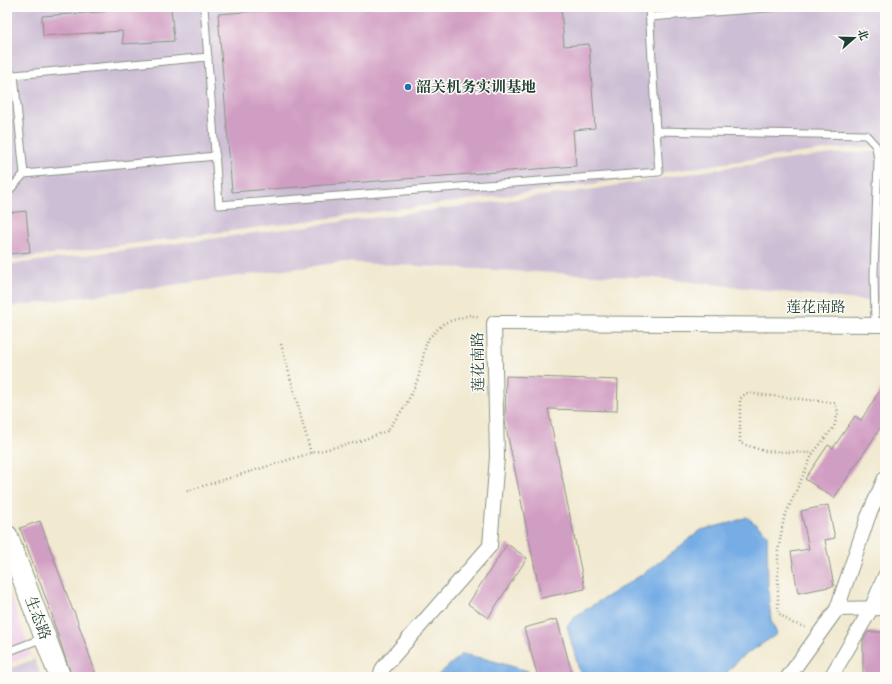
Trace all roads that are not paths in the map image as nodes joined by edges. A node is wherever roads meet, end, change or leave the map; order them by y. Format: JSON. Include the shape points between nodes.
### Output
{"nodes":[{"id":1,"x":204,"y":7,"type":"edge"},
{"id":2,"x":650,"y":7,"type":"edge"},
{"id":3,"x":779,"y":7,"type":"edge"},
{"id":4,"x":650,"y":17,"type":"junction"},
{"id":5,"x":208,"y":57,"type":"junction"},
{"id":6,"x":656,"y":131,"type":"junction"},
{"id":7,"x":216,"y":156,"type":"junction"},
{"id":8,"x":24,"y":174,"type":"junction"},
{"id":9,"x":7,"y":193,"type":"edge"},
{"id":10,"x":880,"y":324,"type":"edge"},
{"id":11,"x":885,"y":478,"type":"edge"},
{"id":12,"x":7,"y":536,"type":"edge"},
{"id":13,"x":885,"y":576,"type":"edge"},
{"id":14,"x":871,"y":608,"type":"junction"},
{"id":15,"x":885,"y":608,"type":"edge"},
{"id":16,"x":837,"y":610,"type":"junction"},
{"id":17,"x":45,"y":637,"type":"junction"},
{"id":18,"x":7,"y":652,"type":"edge"},
{"id":19,"x":60,"y":677,"type":"edge"},
{"id":20,"x":380,"y":677,"type":"edge"},
{"id":21,"x":788,"y":677,"type":"edge"},
{"id":22,"x":831,"y":677,"type":"edge"}],
"edges":[{"from":1,"to":5,"type":"lane"},
{"from":2,"to":4,"type":"lane"},
{"from":3,"to":4,"type":"lane"},
{"from":4,"to":6,"type":"lane"},
{"from":5,"to":7,"type":"lane"},
{"from":5,"to":8,"type":"lane","via":[[14,75]]},
{"from":6,"to":7,"type":"lane","via":[[658,172],[219,205]]},
{"from":6,"to":10,"type":"lane","via":[[866,135],[876,146],[878,161],[874,273]]},
{"from":7,"to":8,"type":"lane"},
{"from":8,"to":9,"type":"lane"},
{"from":10,"to":20,"type":"street","name":"莲花南路","via":[[494,323],[497,457],[490,546],[383,668]]},
{"from":11,"to":16,"type":"street","via":[[868,517]]},
{"from":12,"to":17,"type":"street","name":"生态路"},
{"from":13,"to":14,"type":"street"},
{"from":14,"to":15,"type":"street"},
{"from":14,"to":16,"type":"street"},
{"from":14,"to":22,"type":"street"},
{"from":16,"to":21,"type":"street"},
{"from":17,"to":18,"type":"lane"},
{"from":17,"to":19,"type":"street","name":"生态路"}]}
